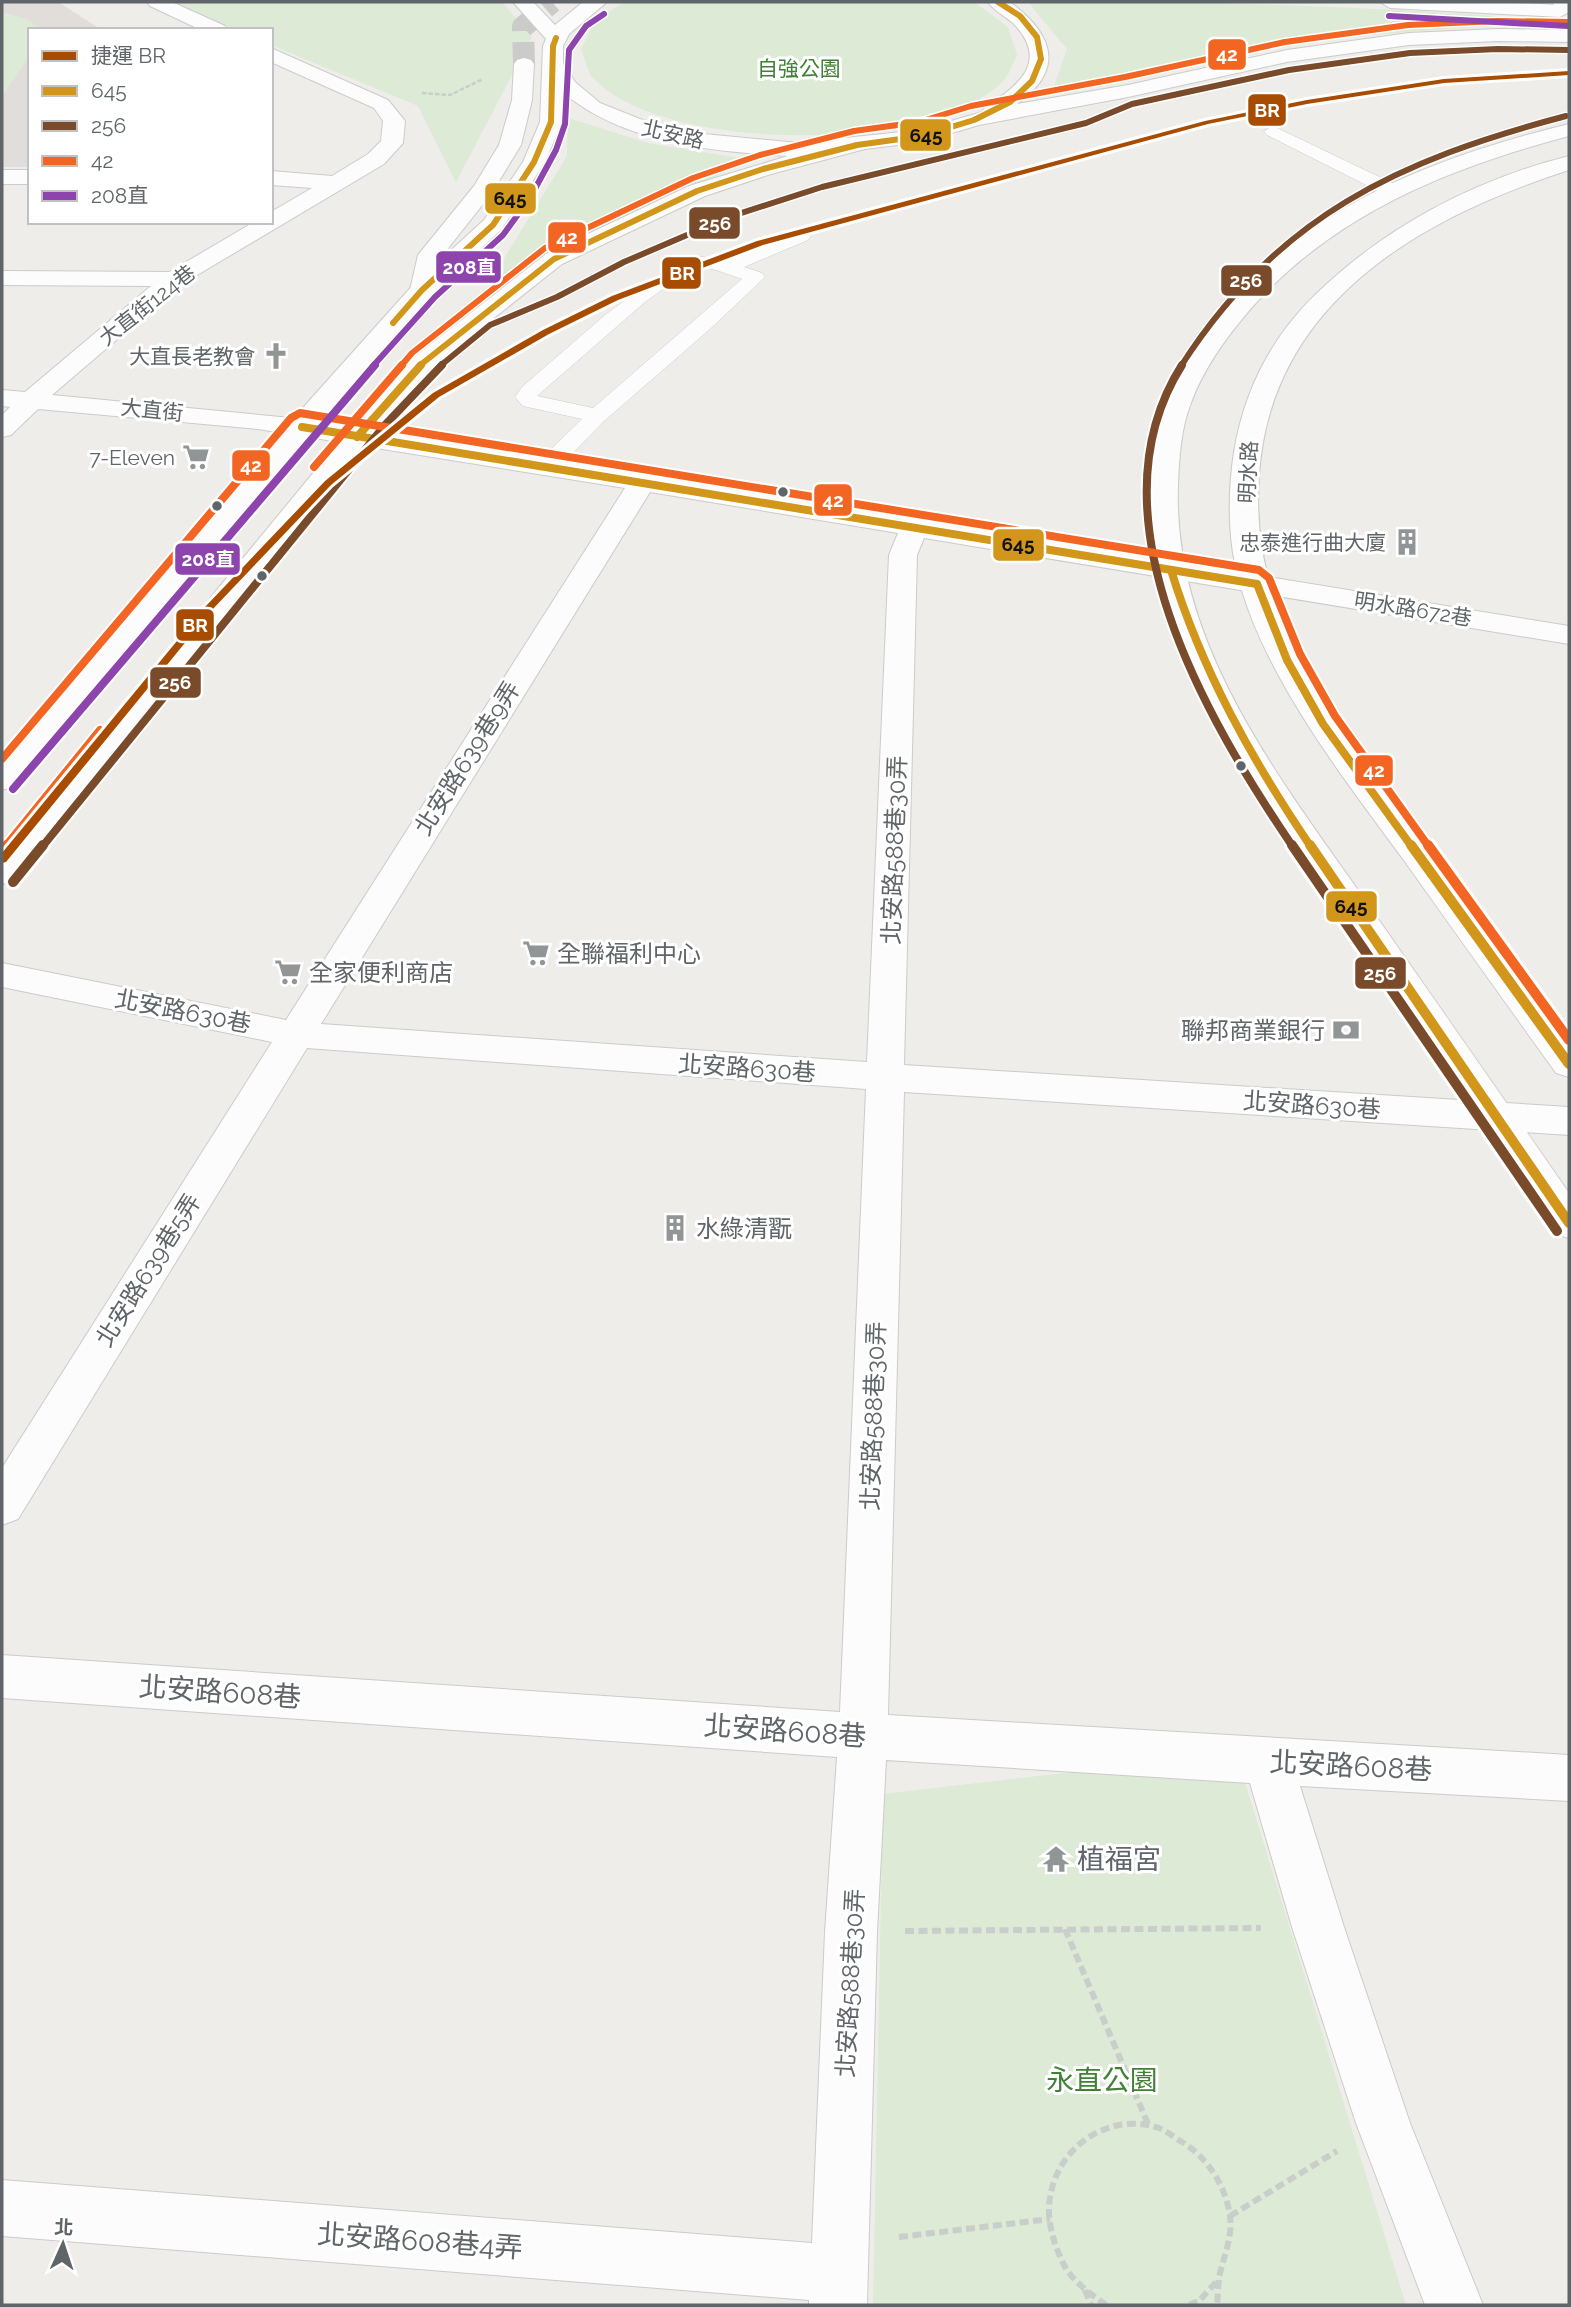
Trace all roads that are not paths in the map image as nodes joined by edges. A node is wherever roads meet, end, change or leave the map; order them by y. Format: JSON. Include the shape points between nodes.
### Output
{"nodes":[{"id":1,"x":157,"y":2,"type":"edge"},
{"id":2,"x":523,"y":2,"type":"edge"},
{"id":3,"x":597,"y":2,"type":"edge"},
{"id":4,"x":998,"y":2,"type":"edge"},
{"id":5,"x":1390,"y":2,"type":"edge"},
{"id":6,"x":1562,"y":2,"type":"edge"},
{"id":7,"x":1569,"y":3,"type":"edge"},
{"id":8,"x":1569,"y":12,"type":"edge"},
{"id":9,"x":214,"y":28,"type":"edge"},
{"id":10,"x":1569,"y":36,"type":"edge"},
{"id":11,"x":556,"y":38,"type":"junction"},
{"id":12,"x":273,"y":55,"type":"edge"},
{"id":13,"x":524,"y":64,"type":"tunnel mouth"},
{"id":14,"x":554,"y":65,"type":"junction"},
{"id":15,"x":1128,"y":91,"type":"junction"},
{"id":16,"x":974,"y":120,"type":"junction"},
{"id":17,"x":1569,"y":130,"type":"edge"},
{"id":18,"x":1273,"y":131,"type":"dead end"},
{"id":19,"x":857,"y":145,"type":"junction"},
{"id":20,"x":1569,"y":163,"type":"edge"},
{"id":21,"x":2,"y":177,"type":"edge"},
{"id":22,"x":28,"y":177,"type":"edge"},
{"id":23,"x":273,"y":178,"type":"edge"},
{"id":24,"x":338,"y":183,"type":"junction"},
{"id":25,"x":1391,"y":190,"type":"junction"},
{"id":26,"x":273,"y":221,"type":"edge"},
{"id":27,"x":268,"y":224,"type":"edge"},
{"id":28,"x":801,"y":236,"type":"dead end"},
{"id":29,"x":725,"y":268,"type":"junction"},
{"id":30,"x":2,"y":278,"type":"edge"},
{"id":31,"x":174,"y":279,"type":"junction"},
{"id":32,"x":422,"y":290,"type":"junction"},
{"id":33,"x":483,"y":313,"type":"junction"},
{"id":34,"x":2,"y":398,"type":"edge"},
{"id":35,"x":32,"y":400,"type":"junction"},
{"id":36,"x":599,"y":416,"type":"junction"},
{"id":37,"x":302,"y":427,"type":"junction"},
{"id":38,"x":2,"y":429,"type":"edge"},
{"id":39,"x":357,"y":437,"type":"junction"},
{"id":40,"x":545,"y":468,"type":"junction"},
{"id":41,"x":642,"y":484,"type":"junction"},
{"id":42,"x":914,"y":529,"type":"junction"},
{"id":43,"x":1171,"y":570,"type":"junction"},
{"id":44,"x":1257,"y":584,"type":"junction"},
{"id":45,"x":1569,"y":635,"type":"edge"},
{"id":46,"x":2,"y":780,"type":"edge"},
{"id":47,"x":2,"y":873,"type":"edge"},
{"id":48,"x":2,"y":975,"type":"edge"},
{"id":49,"x":294,"y":1034,"type":"junction"},
{"id":50,"x":1569,"y":1064,"type":"edge"},
{"id":51,"x":886,"y":1077,"type":"junction"},
{"id":52,"x":1497,"y":1116,"type":"junction"},
{"id":53,"x":1569,"y":1121,"type":"edge"},
{"id":54,"x":1569,"y":1223,"type":"edge"},
{"id":55,"x":2,"y":1506,"type":"edge"},
{"id":56,"x":2,"y":1676,"type":"edge"},
{"id":57,"x":863,"y":1735,"type":"junction"},
{"id":58,"x":1268,"y":1762,"type":"junction"},
{"id":59,"x":1569,"y":1778,"type":"edge"},
{"id":60,"x":2,"y":2208,"type":"edge"},
{"id":61,"x":839,"y":2275,"type":"edge"},
{"id":62,"x":1454,"y":2305,"type":"edge"}],
"edges":[{"from":1,"to":9,"type":"street"},
{"from":2,"to":11,"type":"street"},
{"from":3,"to":11,"type":"street","via":[[577,13]]},
{"from":4,"to":16,"type":"street","name":"北安路","via":[[1020,16],[1037,37],[1041,59],[1032,81],[1017,95]]},
{"from":5,"to":8,"type":"street"},
{"from":6,"to":7,"type":"street"},
{"from":10,"to":15,"type":"street","name":"北安路","via":[[1409,40],[1287,56]]},
{"from":11,"to":14,"type":"street"},
{"from":12,"to":24,"type":"street","name":"大直街124巷","via":[[381,104],[394,121],[391,142],[384,151]]},
{"from":13,"to":32,"type":"street","via":[[522,100],[510,145],[483,189],[430,255]]},
{"from":14,"to":19,"type":"street","name":"北安路","via":[[567,86],[593,107],[681,138],[798,150]]},
{"from":14,"to":32,"type":"street","via":[[551,122],[534,162],[493,225]]},
{"from":15,"to":16,"type":"street","name":"北安路"},
{"from":15,"to":33,"type":"street","via":[[1083,108],[818,174],[724,204]]},
{"from":16,"to":19,"type":"street","name":"北安路","via":[[922,136]]},
{"from":17,"to":25,"type":"street","via":[[1454,163]]},
{"from":18,"to":25,"type":"lane"},
{"from":19,"to":33,"type":"street","name":"北安路","via":[[696,191],[554,259]]},
{"from":20,"to":44,"type":"street","name":"明水路","via":[[1482,193],[1430,219],[1341,281],[1301,324],[1269,372],[1251,420],[1244,484],[1249,560]]},
{"from":21,"to":22,"type":"street"},
{"from":23,"to":24,"type":"street"},
{"from":24,"to":26,"type":"street","name":"大直街124巷"},
{"from":25,"to":43,"type":"street","via":[[1292,252],[1254,287],[1212,340],[1177,404],[1165,462],[1166,544]]},
{"from":27,"to":31,"type":"street","name":"大直街124巷"},
{"from":28,"to":29,"type":"lane"},
{"from":29,"to":36,"type":"lane","via":[[755,276]]},
{"from":29,"to":36,"type":"lane","via":[[703,262],[689,264],[586,340],[526,397]]},
{"from":30,"to":31,"type":"street"},
{"from":31,"to":35,"type":"street","name":"大直街124巷"},
{"from":32,"to":37,"type":"street"},
{"from":33,"to":39,"type":"street","name":"北安路","via":[[422,363]]},
{"from":34,"to":35,"type":"street","name":"大直街"},
{"from":35,"to":37,"type":"street","name":"大直街"},
{"from":35,"to":38,"type":"street","name":"大直街124巷"},
{"from":36,"to":40,"type":"lane"},
{"from":37,"to":39,"type":"street","name":"大直街"},
{"from":37,"to":46,"type":"street"},
{"from":39,"to":40,"type":"street","name":"大直街"},
{"from":39,"to":47,"type":"street","name":"北安路"},
{"from":40,"to":41,"type":"street","name":"大直街"},
{"from":41,"to":42,"type":"street","name":"大直街"},
{"from":41,"to":49,"type":"street","name":"北安路639巷9弄"},
{"from":42,"to":43,"type":"street","name":"明水路672巷"},
{"from":42,"to":51,"type":"street","name":"北安路588巷30弄","via":[[903,555]]},
{"from":43,"to":44,"type":"street","name":"明水路672巷"},
{"from":43,"to":52,"type":"street","via":[[1178,601],[1230,721],[1270,787]]},
{"from":44,"to":45,"type":"street","name":"明水路672巷"},
{"from":44,"to":50,"type":"street","name":"明水路","via":[[1287,660],[1323,724]]},
{"from":48,"to":49,"type":"street","name":"北安路630巷"},
{"from":49,"to":51,"type":"street","name":"北安路630巷"},
{"from":49,"to":55,"type":"street","name":"北安路639巷5弄"},
{"from":51,"to":52,"type":"street","name":"北安路630巷"},
{"from":51,"to":57,"type":"street","name":"北安路588巷30弄"},
{"from":52,"to":53,"type":"street","name":"北安路630巷"},
{"from":52,"to":54,"type":"street"},
{"from":56,"to":57,"type":"street","name":"北安路608巷"},
{"from":57,"to":58,"type":"street","name":"北安路608巷"},
{"from":57,"to":61,"type":"street","name":"北安路588巷30弄"},
{"from":58,"to":59,"type":"street","name":"北安路608巷"},
{"from":58,"to":62,"type":"street","via":[[1383,2123]]},
{"from":60,"to":61,"type":"street","name":"北安路608巷4弄"}]}
